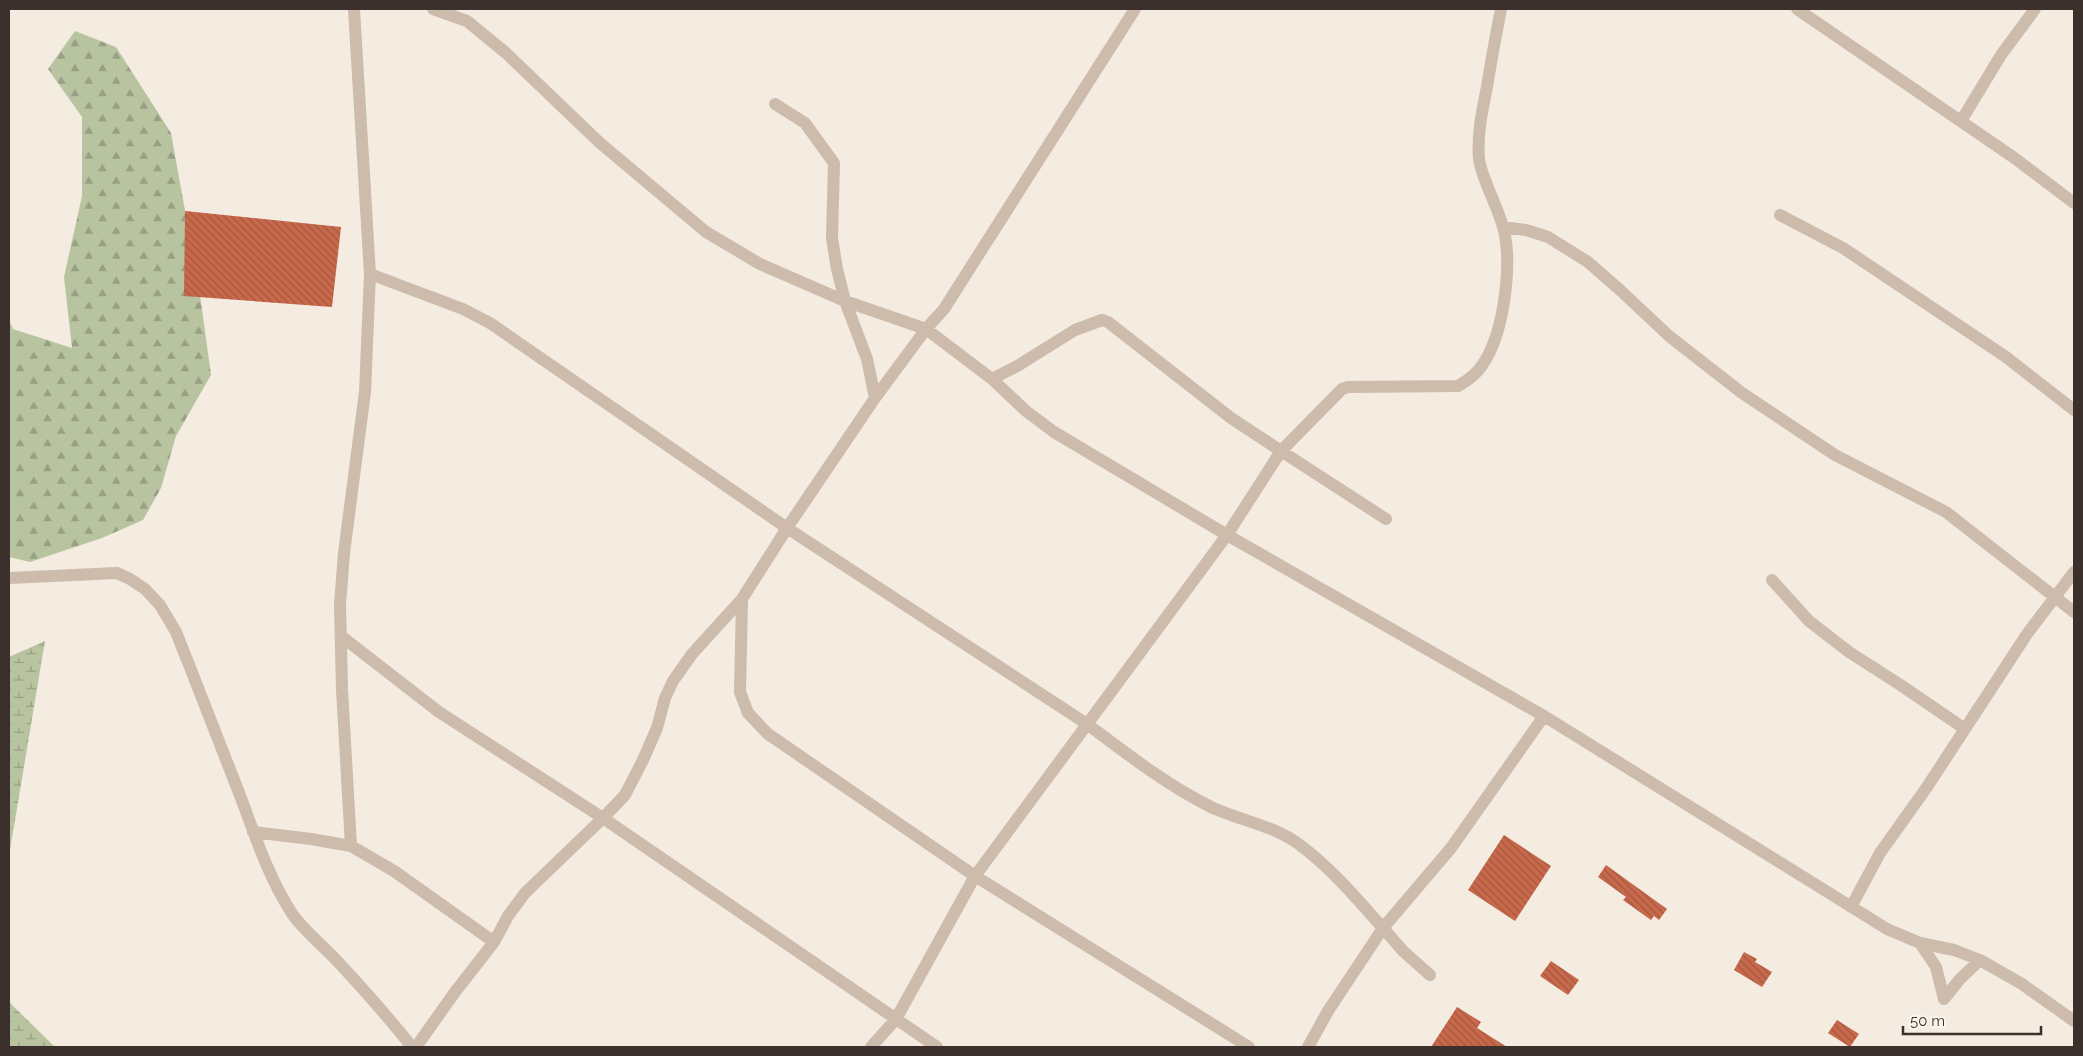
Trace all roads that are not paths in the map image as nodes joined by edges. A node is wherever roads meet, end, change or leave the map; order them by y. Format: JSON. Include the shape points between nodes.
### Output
{"nodes":[{"id":1,"x":354,"y":9,"type":"edge"},
{"id":2,"x":433,"y":9,"type":"edge"},
{"id":3,"x":1135,"y":9,"type":"edge"},
{"id":4,"x":1501,"y":9,"type":"edge"},
{"id":5,"x":1797,"y":9,"type":"edge"},
{"id":6,"x":2035,"y":9,"type":"edge"},
{"id":7,"x":775,"y":104,"type":"dead end"},
{"id":8,"x":1961,"y":121,"type":"junction"},
{"id":9,"x":2074,"y":203,"type":"edge"},
{"id":10,"x":1780,"y":215,"type":"dead end"},
{"id":11,"x":1503,"y":227,"type":"junction"},
{"id":12,"x":370,"y":274,"type":"junction"},
{"id":13,"x":845,"y":301,"type":"junction"},
{"id":14,"x":926,"y":329,"type":"junction"},
{"id":15,"x":992,"y":379,"type":"junction"},
{"id":16,"x":875,"y":398,"type":"junction"},
{"id":17,"x":2074,"y":410,"type":"edge"},
{"id":18,"x":1281,"y":451,"type":"junction"},
{"id":19,"x":1386,"y":519,"type":"dead end"},
{"id":20,"x":786,"y":528,"type":"junction"},
{"id":21,"x":1227,"y":535,"type":"junction"},
{"id":22,"x":2074,"y":572,"type":"edge"},
{"id":23,"x":9,"y":578,"type":"edge"},
{"id":24,"x":1772,"y":580,"type":"dead end"},
{"id":25,"x":2055,"y":598,"type":"junction"},
{"id":26,"x":742,"y":599,"type":"junction"},
{"id":27,"x":2074,"y":612,"type":"edge"},
{"id":28,"x":341,"y":636,"type":"junction"},
{"id":29,"x":1544,"y":716,"type":"junction"},
{"id":30,"x":1087,"y":724,"type":"junction"},
{"id":31,"x":1965,"y":729,"type":"junction"},
{"id":32,"x":603,"y":818,"type":"junction"},
{"id":33,"x":253,"y":832,"type":"junction"},
{"id":34,"x":351,"y":846,"type":"junction"},
{"id":35,"x":975,"y":876,"type":"junction"},
{"id":36,"x":1851,"y":907,"type":"junction"},
{"id":37,"x":1383,"y":928,"type":"junction"},
{"id":38,"x":494,"y":942,"type":"junction"},
{"id":39,"x":1920,"y":943,"type":"junction"},
{"id":40,"x":1980,"y":960,"type":"junction"},
{"id":41,"x":1430,"y":975,"type":"dead end"},
{"id":42,"x":896,"y":1019,"type":"junction"},
{"id":43,"x":2074,"y":1021,"type":"edge"},
{"id":44,"x":412,"y":1047,"type":"edge"},
{"id":45,"x":416,"y":1047,"type":"edge"},
{"id":46,"x":871,"y":1047,"type":"edge"},
{"id":47,"x":937,"y":1047,"type":"edge"},
{"id":48,"x":1249,"y":1047,"type":"edge"},
{"id":49,"x":1308,"y":1047,"type":"edge"}],
"edges":[{"from":1,"to":12,"type":"street"},
{"from":2,"to":13,"type":"street","via":[[454,15],[474,27],[506,53],[600,143],[706,232],[760,264]]},
{"from":3,"to":14,"type":"street","via":[[944,309]]},
{"from":4,"to":11,"type":"street","via":[[1479,131],[1479,161]]},
{"from":5,"to":8,"type":"street"},
{"from":6,"to":8,"type":"street","via":[[2001,55]]},
{"from":7,"to":13,"type":"street","via":[[805,123],[834,163],[832,238]]},
{"from":8,"to":9,"type":"street"},
{"from":10,"to":17,"type":"street","via":[[1843,248],[2006,356]]},
{"from":11,"to":18,"type":"street","via":[[1507,272],[1504,304],[1484,363],[1472,377],[1458,386],[1342,389]]},
{"from":11,"to":25,"type":"street","via":[[1548,237],[1588,262],[1669,336],[1742,394],[1835,455],[1946,512]]},
{"from":12,"to":20,"type":"street","via":[[490,322]]},
{"from":12,"to":28,"type":"street","via":[[365,392],[344,553]]},
{"from":13,"to":14,"type":"street"},
{"from":13,"to":16,"type":"street","via":[[867,359]]},
{"from":14,"to":15,"type":"street"},
{"from":14,"to":16,"type":"street"},
{"from":15,"to":18,"type":"street","via":[[1075,330],[1102,320],[1231,418]]},
{"from":15,"to":21,"type":"street","via":[[1054,432]]},
{"from":16,"to":20,"type":"street"},
{"from":18,"to":19,"type":"street"},
{"from":18,"to":21,"type":"street"},
{"from":20,"to":26,"type":"street"},
{"from":20,"to":30,"type":"street"},
{"from":21,"to":29,"type":"street"},
{"from":21,"to":30,"type":"street"},
{"from":22,"to":25,"type":"street"},
{"from":23,"to":33,"type":"street","via":[[110,572],[145,589],[160,605],[176,632]]},
{"from":24,"to":31,"type":"street","via":[[1809,621],[1842,647]]},
{"from":25,"to":27,"type":"street"},
{"from":25,"to":31,"type":"street","via":[[2027,634]]},
{"from":26,"to":32,"type":"street","via":[[692,654],[673,681],[643,760],[624,795]]},
{"from":26,"to":35,"type":"street","via":[[740,692],[748,713],[768,734]]},
{"from":28,"to":32,"type":"street","via":[[439,712]]},
{"from":28,"to":34,"type":"street"},
{"from":29,"to":36,"type":"street"},
{"from":29,"to":37,"type":"street","via":[[1451,848]]},
{"from":30,"to":35,"type":"street"},
{"from":30,"to":37,"type":"street","via":[[1189,795],[1299,844],[1332,872]]},
{"from":31,"to":36,"type":"street","via":[[1880,853]]},
{"from":32,"to":38,"type":"street","via":[[525,893]]},
{"from":32,"to":42,"type":"street"},
{"from":33,"to":34,"type":"street"},
{"from":33,"to":44,"type":"street","via":[[274,882],[295,917]]},
{"from":34,"to":38,"type":"street","via":[[394,871]]},
{"from":35,"to":42,"type":"street"},
{"from":35,"to":48,"type":"street"},
{"from":36,"to":39,"type":"street"},
{"from":37,"to":41,"type":"street"},
{"from":37,"to":49,"type":"street"},
{"from":38,"to":45,"type":"street"},
{"from":39,"to":40,"type":"street","via":[[1954,950]]},
{"from":39,"to":40,"type":"street","via":[[1936,967],[1944,999]]},
{"from":40,"to":43,"type":"street","via":[[2022,984]]},
{"from":42,"to":46,"type":"street"},
{"from":42,"to":47,"type":"street"}]}
